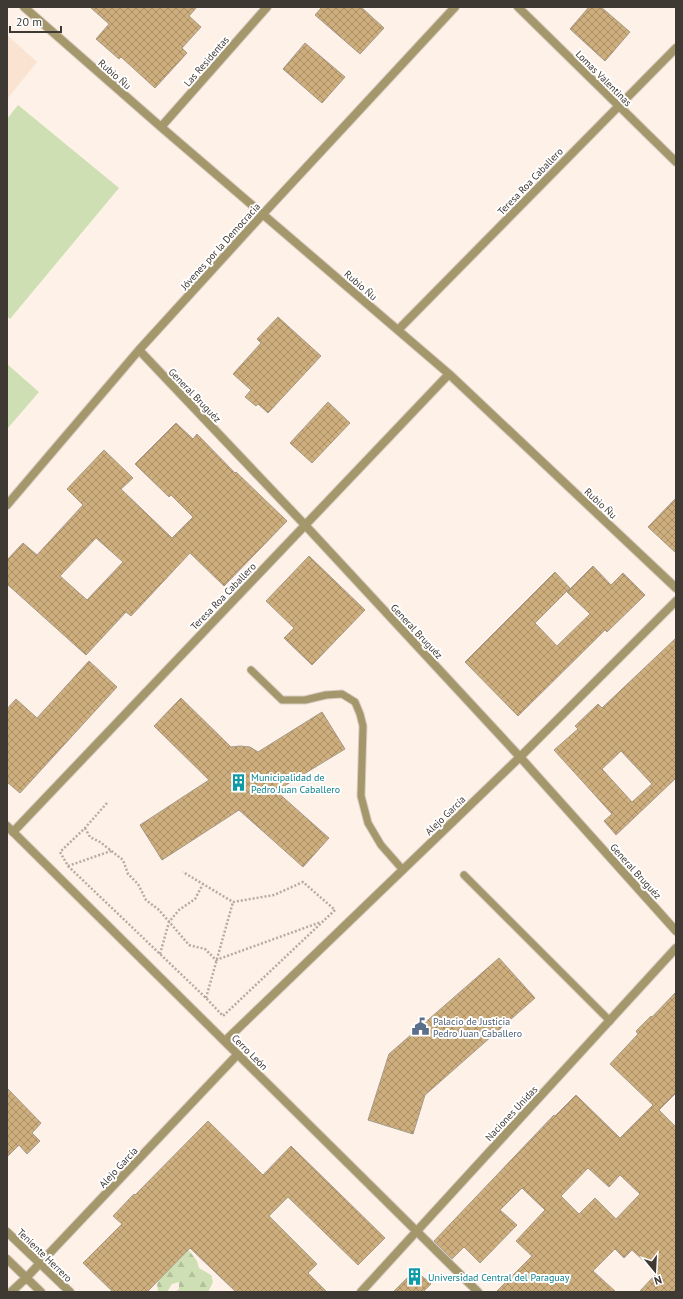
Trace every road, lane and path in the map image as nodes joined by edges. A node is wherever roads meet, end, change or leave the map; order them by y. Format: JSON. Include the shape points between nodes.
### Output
{"nodes":[{"id":1,"x":24,"y":7,"type":"edge"},
{"id":2,"x":267,"y":7,"type":"edge"},
{"id":3,"x":455,"y":7,"type":"edge"},
{"id":4,"x":518,"y":7,"type":"edge"},
{"id":5,"x":676,"y":48,"type":"edge"},
{"id":6,"x":618,"y":106,"type":"junction"},
{"id":7,"x":161,"y":127,"type":"junction"},
{"id":8,"x":676,"y":162,"type":"edge"},
{"id":9,"x":263,"y":214,"type":"junction"},
{"id":10,"x":398,"y":330,"type":"junction"},
{"id":11,"x":139,"y":350,"type":"junction"},
{"id":12,"x":449,"y":374,"type":"junction"},
{"id":13,"x":7,"y":505,"type":"edge"},
{"id":14,"x":305,"y":525,"type":"junction"},
{"id":15,"x":675,"y":586,"type":"edge"},
{"id":16,"x":676,"y":601,"type":"edge"},
{"id":17,"x":251,"y":670,"type":"dead end"},
{"id":18,"x":520,"y":757,"type":"junction"},
{"id":19,"x":107,"y":803,"type":"dead end"},
{"id":20,"x":85,"y":828,"type":"junction"},
{"id":21,"x":10,"y":829,"type":"edge"},
{"id":22,"x":111,"y":851,"type":"junction"},
{"id":23,"x":68,"y":866,"type":"junction"},
{"id":24,"x":404,"y":870,"type":"junction"},
{"id":25,"x":183,"y":872,"type":"dead end"},
{"id":26,"x":464,"y":875,"type":"dead end"},
{"id":27,"x":202,"y":884,"type":"junction"},
{"id":28,"x":233,"y":902,"type":"junction"},
{"id":29,"x":169,"y":922,"type":"junction"},
{"id":30,"x":323,"y":922,"type":"junction"},
{"id":31,"x":676,"y":931,"type":"edge"},
{"id":32,"x":676,"y":948,"type":"edge"},
{"id":33,"x":160,"y":954,"type":"junction"},
{"id":34,"x":216,"y":960,"type":"junction"},
{"id":35,"x":206,"y":998,"type":"junction"},
{"id":36,"x":610,"y":1021,"type":"junction"},
{"id":37,"x":225,"y":1041,"type":"junction"},
{"id":38,"x":238,"y":1054,"type":"junction"},
{"id":39,"x":7,"y":1232,"type":"edge"},
{"id":40,"x":416,"y":1232,"type":"junction"},
{"id":41,"x":7,"y":1259,"type":"edge"},
{"id":42,"x":40,"y":1263,"type":"junction"},
{"id":43,"x":26,"y":1278,"type":"junction"},
{"id":44,"x":11,"y":1292,"type":"edge"},
{"id":45,"x":41,"y":1292,"type":"edge"},
{"id":46,"x":70,"y":1292,"type":"edge"},
{"id":47,"x":361,"y":1292,"type":"edge"},
{"id":48,"x":478,"y":1292,"type":"edge"}],
"edges":[{"from":1,"to":7,"type":"street","name":"Rubio Ñu"},
{"from":2,"to":7,"type":"street","name":"Las Residentas"},
{"from":3,"to":9,"type":"street","name":"Jóvenes por la Democracia"},
{"from":4,"to":6,"type":"street","name":"Lomas Valentinas"},
{"from":5,"to":6,"type":"street","name":"Teresa Roa Caballero"},
{"from":6,"to":8,"type":"street","name":"Lomas Valentinas"},
{"from":6,"to":10,"type":"street","name":"Teresa Roa Caballero"},
{"from":7,"to":9,"type":"street","name":"Rubio Ñu"},
{"from":9,"to":10,"type":"street","name":"Rubio Ñu"},
{"from":9,"to":11,"type":"street","name":"Jóvenes por la Democracia"},
{"from":10,"to":12,"type":"street","name":"Rubio Ñu"},
{"from":11,"to":13,"type":"street","name":"Jóvenes por la Democracia"},
{"from":11,"to":14,"type":"street","name":"General Bruguéz"},
{"from":12,"to":14,"type":"street","name":"Teresa Roa Caballero"},
{"from":12,"to":15,"type":"street","name":"Rubio Ñu"},
{"from":14,"to":18,"type":"street","name":"General Bruguéz"},
{"from":14,"to":21,"type":"street","name":"Teresa Roa Caballero"},
{"from":16,"to":18,"type":"street","name":"Alejo García"},
{"from":17,"to":24,"type":"lane","via":[[282,700],[304,700],[342,694],[355,702],[363,726],[361,796],[368,823],[381,844]]},
{"from":18,"to":24,"type":"street","name":"Alejo García"},
{"from":18,"to":31,"type":"street","name":"General Bruguéz"},
{"from":19,"to":20,"type":"path"},
{"from":20,"to":22,"type":"path","via":[[90,837]]},
{"from":20,"to":23,"type":"path","via":[[60,852]]},
{"from":21,"to":37,"type":"street","name":"Cerro León"},
{"from":22,"to":23,"type":"path"},
{"from":22,"to":29,"type":"path","via":[[123,860],[128,874],[138,884],[146,900]]},
{"from":23,"to":33,"type":"path"},
{"from":24,"to":37,"type":"street","name":"Alejo García"},
{"from":25,"to":27,"type":"path"},
{"from":26,"to":36,"type":"lane"},
{"from":27,"to":28,"type":"path"},
{"from":27,"to":29,"type":"path","via":[[195,899],[179,910]]},
{"from":28,"to":30,"type":"path","via":[[274,895],[303,882],[335,910]]},
{"from":28,"to":34,"type":"path"},
{"from":29,"to":33,"type":"path"},
{"from":29,"to":34,"type":"path","via":[[189,944],[205,949]]},
{"from":30,"to":34,"type":"path"},
{"from":30,"to":35,"type":"path","via":[[223,1016]]},
{"from":32,"to":36,"type":"street","name":"Naciones Unidas"},
{"from":33,"to":35,"type":"path"},
{"from":34,"to":35,"type":"path"},
{"from":36,"to":40,"type":"street","name":"Naciones Unidas"},
{"from":37,"to":38,"type":"street","name":"Cerro León"},
{"from":38,"to":40,"type":"street","name":"Cerro León"},
{"from":38,"to":42,"type":"street","name":"Alejo García"},
{"from":39,"to":42,"type":"street","name":"Teniente Herrero"},
{"from":40,"to":47,"type":"street","name":"Naciones Unidas"},
{"from":40,"to":48,"type":"street","name":"Cerro León"},
{"from":41,"to":43,"type":"street"},
{"from":42,"to":43,"type":"street","name":"Alejo García"},
{"from":42,"to":46,"type":"street","name":"Teniente Herrero"},
{"from":43,"to":44,"type":"street","name":"Alejo García"},
{"from":43,"to":45,"type":"street"}]}
